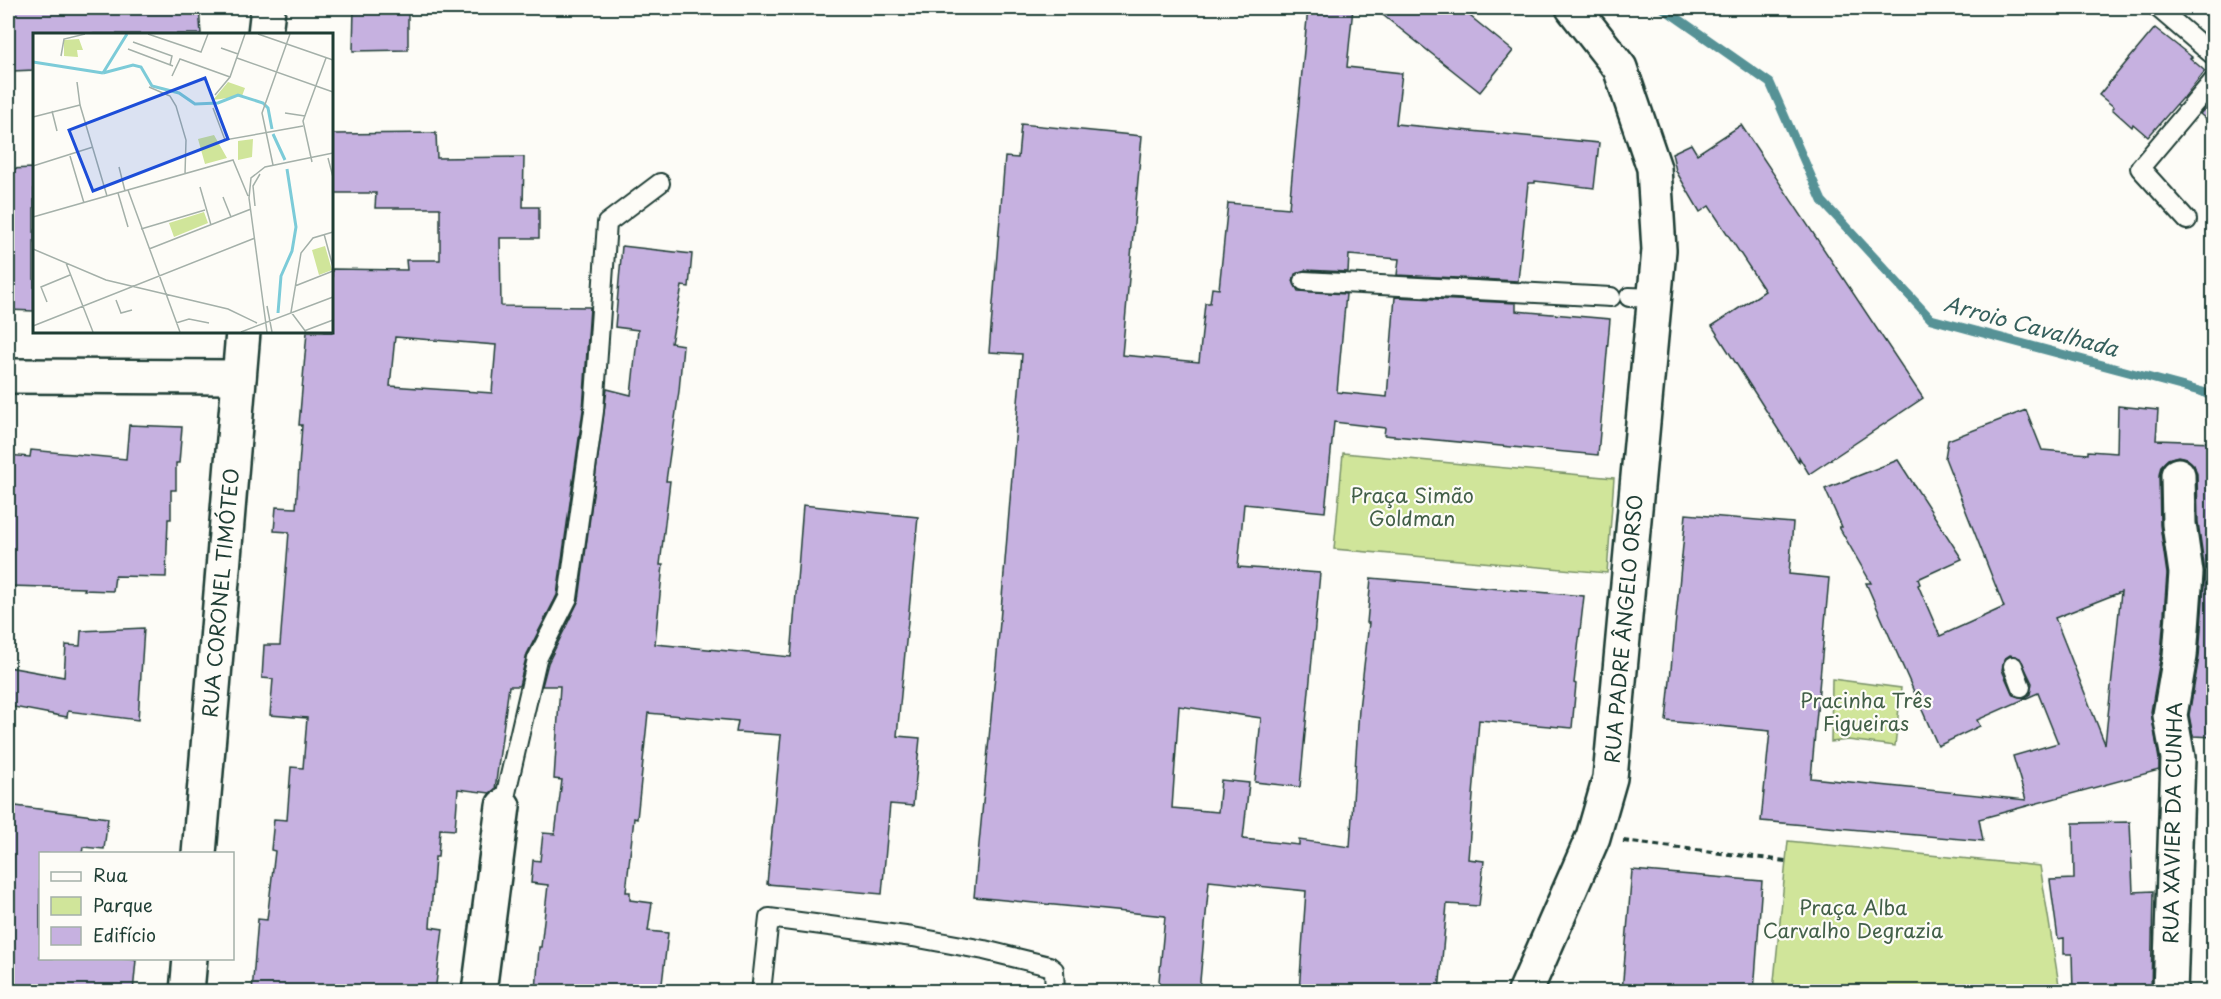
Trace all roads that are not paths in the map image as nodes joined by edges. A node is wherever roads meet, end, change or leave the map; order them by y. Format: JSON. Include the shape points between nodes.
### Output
{"nodes":[{"id":1,"x":267,"y":8,"type":"edge"},
{"id":2,"x":1573,"y":8,"type":"edge"},
{"id":3,"x":2158,"y":8,"type":"edge"},
{"id":4,"x":266,"y":33,"type":"edge"},
{"id":5,"x":2214,"y":56,"type":"edge"},
{"id":6,"x":2214,"y":80,"type":"edge"},
{"id":7,"x":660,"y":183,"type":"dead end"},
{"id":8,"x":2187,"y":220,"type":"dead end"},
{"id":9,"x":1304,"y":281,"type":"dead end"},
{"id":10,"x":1632,"y":297,"type":"junction"},
{"id":11,"x":243,"y":333,"type":"edge"},
{"id":12,"x":8,"y":376,"type":"edge"},
{"id":13,"x":239,"y":378,"type":"junction"},
{"id":14,"x":2178,"y":475,"type":"dead end"},
{"id":15,"x":2013,"y":666,"type":"dead end"},
{"id":16,"x":2021,"y":687,"type":"dead end"},
{"id":17,"x":503,"y":807,"type":"joint"},
{"id":18,"x":199,"y":852,"type":"edge"},
{"id":19,"x":190,"y":960,"type":"edge"},
{"id":20,"x":187,"y":992,"type":"edge"},
{"id":21,"x":479,"y":992,"type":"edge"},
{"id":22,"x":762,"y":992,"type":"edge"},
{"id":23,"x":1055,"y":992,"type":"edge"},
{"id":24,"x":1525,"y":992,"type":"edge"},
{"id":25,"x":2170,"y":992,"type":"edge"}],
"edges":[{"from":1,"to":4,"type":"street"},
{"from":2,"to":10,"type":"street","name":"RUA PADRE ÂNGELO ORSO","via":[[1620,68],[1654,168],[1659,250]]},
{"from":3,"to":5,"type":"lane"},
{"from":6,"to":8,"type":"lane","via":[[2140,168]]},
{"from":7,"to":17,"type":"lane","via":[[607,223],[594,411],[568,598],[537,659]]},
{"from":9,"to":10,"type":"lane"},
{"from":10,"to":24,"type":"street","name":"RUA PADRE ÂNGELO ORSO","via":[[1610,778],[1593,837]]},
{"from":11,"to":13,"type":"street","name":"RUA CORONEL TIMÓTEO"},
{"from":12,"to":13,"type":"street"},
{"from":13,"to":18,"type":"street","name":"RUA CORONEL TIMÓTEO"},
{"from":14,"to":25,"type":"street","name":"RUA XAVIER DA CUNHA","via":[[2178,524],[2186,573],[2180,656],[2170,715],[2178,758]]},
{"from":15,"to":16,"type":"lane"},
{"from":17,"to":21,"type":"street"},
{"from":19,"to":20,"type":"street"},
{"from":22,"to":23,"type":"lane","via":[[769,918],[913,937],[1049,966],[1056,976]]}]}
